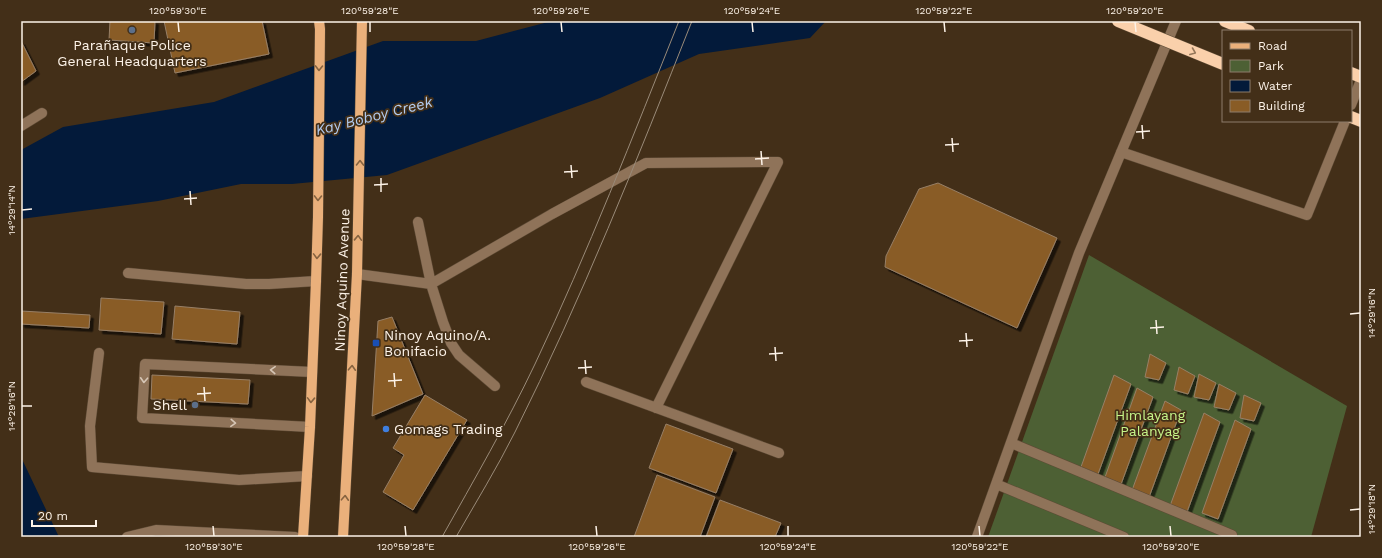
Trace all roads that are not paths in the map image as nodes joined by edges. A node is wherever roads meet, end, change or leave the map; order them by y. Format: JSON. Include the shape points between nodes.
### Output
{"nodes":[{"id":1,"x":1118,"y":21,"type":"edge"},
{"id":2,"x":1176,"y":21,"type":"edge"},
{"id":3,"x":1225,"y":21,"type":"edge"},
{"id":4,"x":362,"y":22,"type":"edge"},
{"id":5,"x":319,"y":25,"type":"edge"},
{"id":6,"x":1247,"y":30,"type":"edge"},
{"id":7,"x":1222,"y":64,"type":"edge"},
{"id":8,"x":1361,"y":80,"type":"edge"},
{"id":9,"x":1352,"y":102,"type":"edge"},
{"id":10,"x":42,"y":113,"type":"dead end"},
{"id":11,"x":1352,"y":118,"type":"edge"},
{"id":12,"x":1345,"y":122,"type":"edge"},
{"id":13,"x":1361,"y":122,"type":"edge"},
{"id":14,"x":21,"y":126,"type":"edge"},
{"id":15,"x":1121,"y":152,"type":"junction"},
{"id":16,"x":418,"y":222,"type":"dead end"},
{"id":17,"x":128,"y":273,"type":"dead end"},
{"id":18,"x":357,"y":274,"type":"junction"},
{"id":19,"x":316,"y":281,"type":"junction"},
{"id":20,"x":431,"y":284,"type":"junction"},
{"id":21,"x":98,"y":353,"type":"dead end"},
{"id":22,"x":312,"y":372,"type":"junction"},
{"id":23,"x":586,"y":382,"type":"dead end"},
{"id":24,"x":495,"y":386,"type":"dead end"},
{"id":25,"x":656,"y":408,"type":"junction"},
{"id":26,"x":310,"y":427,"type":"junction"},
{"id":27,"x":1011,"y":443,"type":"junction"},
{"id":28,"x":779,"y":453,"type":"dead end"},
{"id":29,"x":307,"y":476,"type":"junction"},
{"id":30,"x":996,"y":484,"type":"junction"},
{"id":31,"x":127,"y":537,"type":"edge"},
{"id":32,"x":295,"y":537,"type":"edge"},
{"id":33,"x":303,"y":537,"type":"edge"},
{"id":34,"x":343,"y":537,"type":"edge"},
{"id":35,"x":977,"y":537,"type":"edge"},
{"id":36,"x":1124,"y":537,"type":"edge"},
{"id":37,"x":1232,"y":537,"type":"edge"}],
"edges":[{"from":1,"to":7,"type":"highway","one_way":true,"bridge":true},
{"from":2,"to":15,"type":"street"},
{"from":3,"to":6,"type":"highway"},
{"from":18,"to":4,"type":"main road","name":"Ninoy Aquino Avenue","one_way":true},
{"from":5,"to":19,"type":"main road","name":"Ninoy Aquino Avenue","one_way":true},
{"from":8,"to":9,"type":"street"},
{"from":10,"to":14,"type":"street"},
{"from":11,"to":13,"type":"highway"},
{"from":12,"to":15,"type":"street","via":[[1307,215]]},
{"from":15,"to":27,"type":"street","via":[[1079,253]]},
{"from":16,"to":20,"type":"street"},
{"from":17,"to":19,"type":"street","via":[[246,284]]},
{"from":18,"to":20,"type":"street"},
{"from":34,"to":18,"type":"main road","name":"Ninoy Aquino Avenue","one_way":true},
{"from":19,"to":22,"type":"main road","name":"Ninoy Aquino Avenue"},
{"from":20,"to":24,"type":"street","via":[[451,343],[459,355]]},
{"from":20,"to":25,"type":"street","via":[[646,163],[778,162]]},
{"from":21,"to":29,"type":"street","via":[[90,426],[92,467],[239,480]]},
{"from":22,"to":26,"type":"main road","name":"Ninoy Aquino Avenue","one_way":true},
{"from":22,"to":26,"type":"street","one_way":true,"via":[[145,364],[142,418]]},
{"from":23,"to":25,"type":"street"},
{"from":25,"to":28,"type":"street"},
{"from":26,"to":29,"type":"main road","name":"Ninoy Aquino Avenue"},
{"from":27,"to":30,"type":"street"},
{"from":27,"to":37,"type":"street"},
{"from":29,"to":33,"type":"main road","name":"Ninoy Aquino Avenue"},
{"from":30,"to":35,"type":"street"},
{"from":30,"to":36,"type":"street"},
{"from":31,"to":32,"type":"street","via":[[156,530]]}]}
